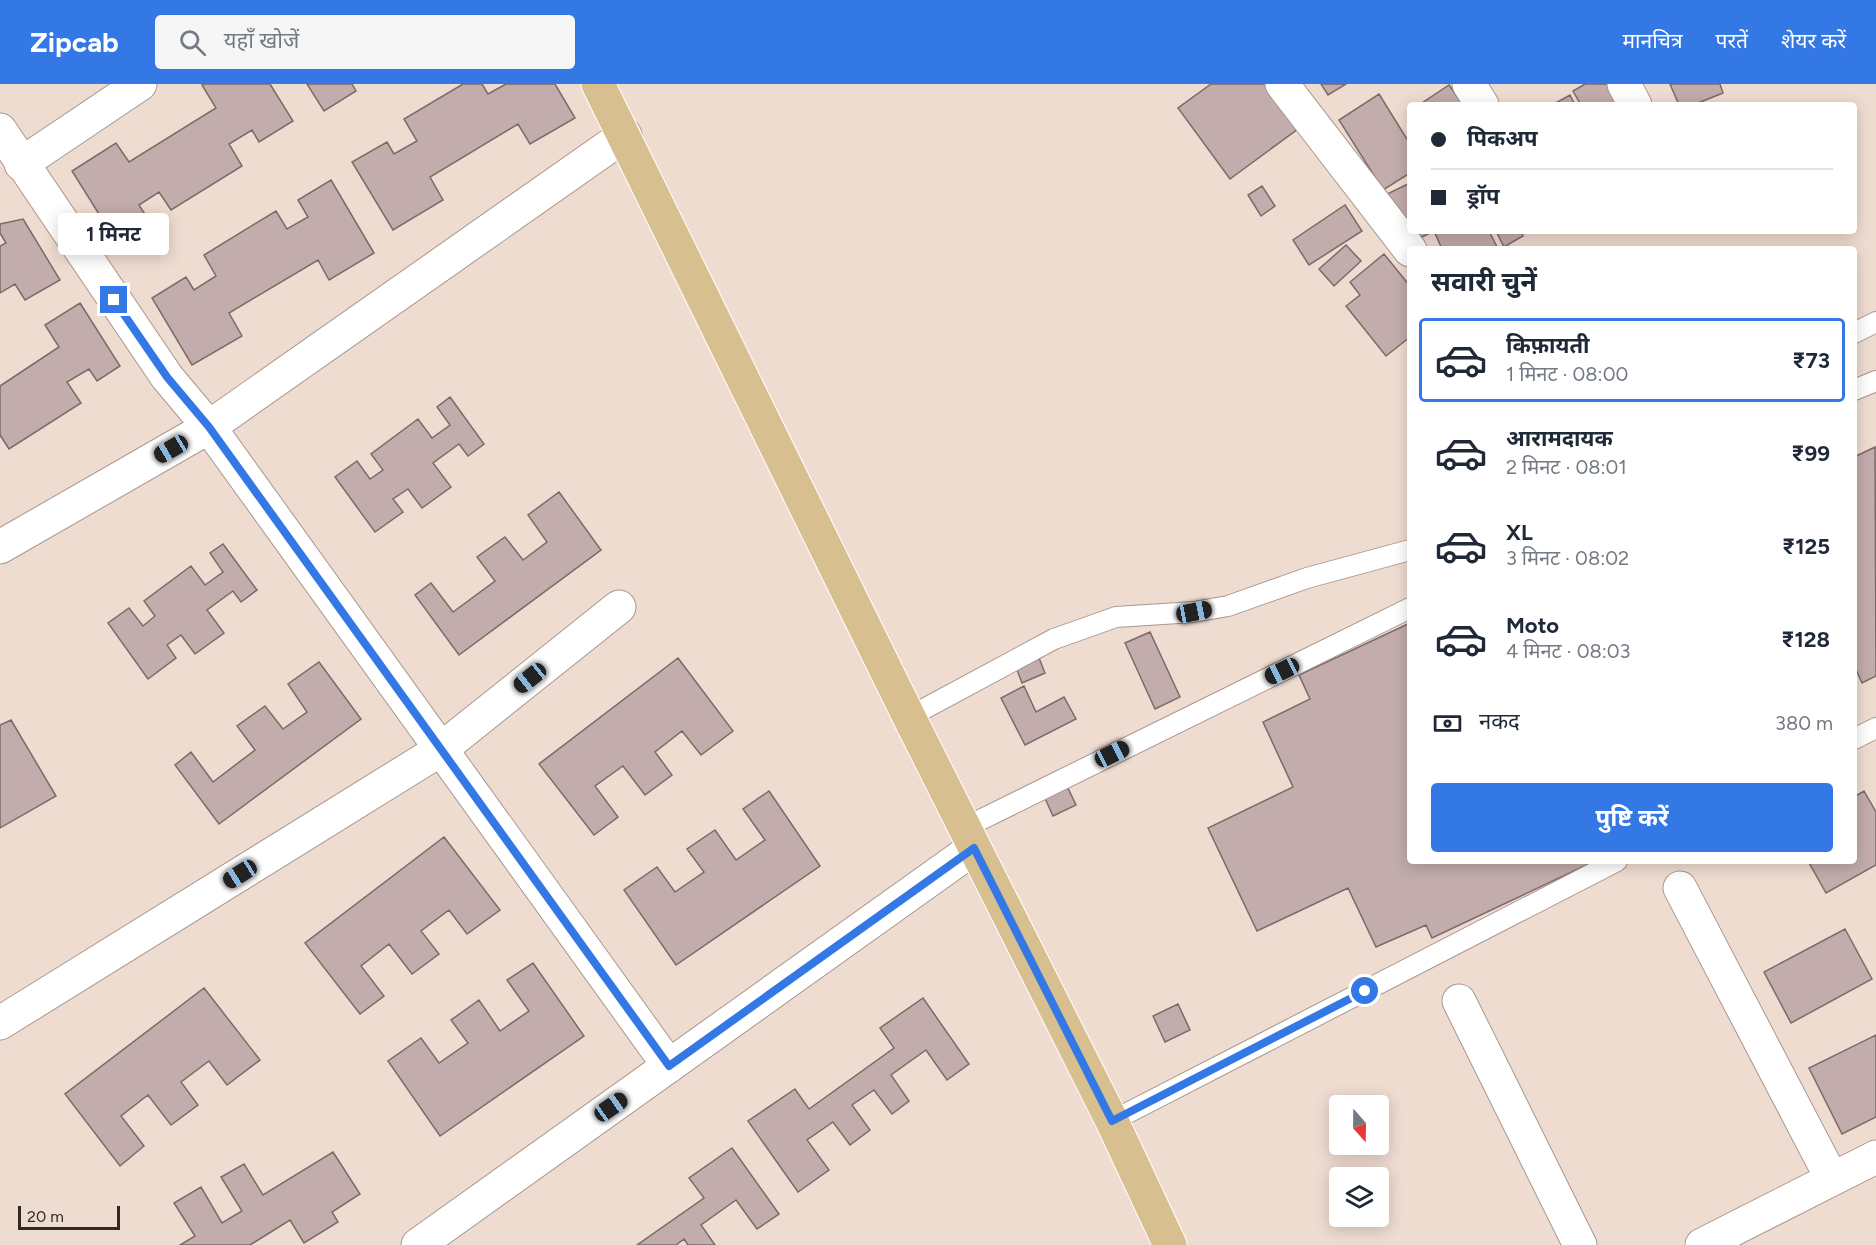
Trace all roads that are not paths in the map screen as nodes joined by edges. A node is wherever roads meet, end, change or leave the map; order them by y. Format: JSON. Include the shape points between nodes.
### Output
{"nodes":[{"id":1,"x":140,"y":84,"type":"edge"},
{"id":2,"x":598,"y":84,"type":"edge"},
{"id":3,"x":1282,"y":84,"type":"edge"},
{"id":4,"x":1468,"y":84,"type":"edge"},
{"id":5,"x":1624,"y":84,"type":"edge"},
{"id":6,"x":1480,"y":102,"type":"edge"},
{"id":7,"x":1633,"y":102,"type":"edge"},
{"id":8,"x":0,"y":130,"type":"edge"},
{"id":9,"x":624,"y":135,"type":"junction"},
{"id":10,"x":21,"y":164,"type":"junction"},
{"id":11,"x":1407,"y":246,"type":"edge"},
{"id":12,"x":1876,"y":322,"type":"edge"},
{"id":13,"x":1857,"y":332,"type":"edge"},
{"id":14,"x":1876,"y":381,"type":"edge"},
{"id":15,"x":1857,"y":389,"type":"edge"},
{"id":16,"x":209,"y":427,"type":"junction"},
{"id":17,"x":0,"y":547,"type":"edge"},
{"id":18,"x":1407,"y":551,"type":"edge"},
{"id":19,"x":619,"y":607,"type":"dead end"},
{"id":20,"x":1407,"y":610,"type":"edge"},
{"id":21,"x":909,"y":717,"type":"junction"},
{"id":22,"x":1876,"y":728,"type":"edge"},
{"id":23,"x":1857,"y":738,"type":"edge"},
{"id":24,"x":440,"y":750,"type":"junction"},
{"id":25,"x":969,"y":838,"type":"junction"},
{"id":26,"x":1611,"y":864,"type":"edge"},
{"id":27,"x":1680,"y":888,"type":"dead end"},
{"id":28,"x":1459,"y":1001,"type":"dead end"},
{"id":29,"x":0,"y":1023,"type":"edge"},
{"id":30,"x":669,"y":1066,"type":"junction"},
{"id":31,"x":1112,"y":1121,"type":"junction"},
{"id":32,"x":1876,"y":1157,"type":"edge"},
{"id":33,"x":1832,"y":1179,"type":"junction"},
{"id":34,"x":418,"y":1245,"type":"edge"},
{"id":35,"x":1170,"y":1245,"type":"edge"},
{"id":36,"x":1580,"y":1245,"type":"edge"},
{"id":37,"x":1702,"y":1245,"type":"edge"}],
"edges":[{"from":1,"to":10,"type":"street"},
{"from":2,"to":9,"type":"main road"},
{"from":3,"to":11,"type":"street"},
{"from":4,"to":6,"type":"street"},
{"from":5,"to":7,"type":"street"},
{"from":8,"to":10,"type":"street"},
{"from":9,"to":16,"type":"street"},
{"from":9,"to":21,"type":"main road"},
{"from":10,"to":16,"type":"street","via":[[167,377]]},
{"from":12,"to":13,"type":"lane"},
{"from":14,"to":15,"type":"lane"},
{"from":16,"to":17,"type":"street"},
{"from":16,"to":24,"type":"street"},
{"from":18,"to":21,"type":"lane","via":[[1228,606],[1116,617],[1054,639]]},
{"from":19,"to":24,"type":"street"},
{"from":20,"to":25,"type":"lane"},
{"from":21,"to":25,"type":"main road"},
{"from":22,"to":23,"type":"lane"},
{"from":24,"to":29,"type":"street"},
{"from":24,"to":30,"type":"street"},
{"from":25,"to":30,"type":"street"},
{"from":25,"to":31,"type":"main road"},
{"from":26,"to":31,"type":"lane"},
{"from":27,"to":33,"type":"street"},
{"from":28,"to":36,"type":"street"},
{"from":30,"to":34,"type":"street"},
{"from":31,"to":35,"type":"main road"},
{"from":32,"to":33,"type":"street"},
{"from":33,"to":37,"type":"street"}]}
